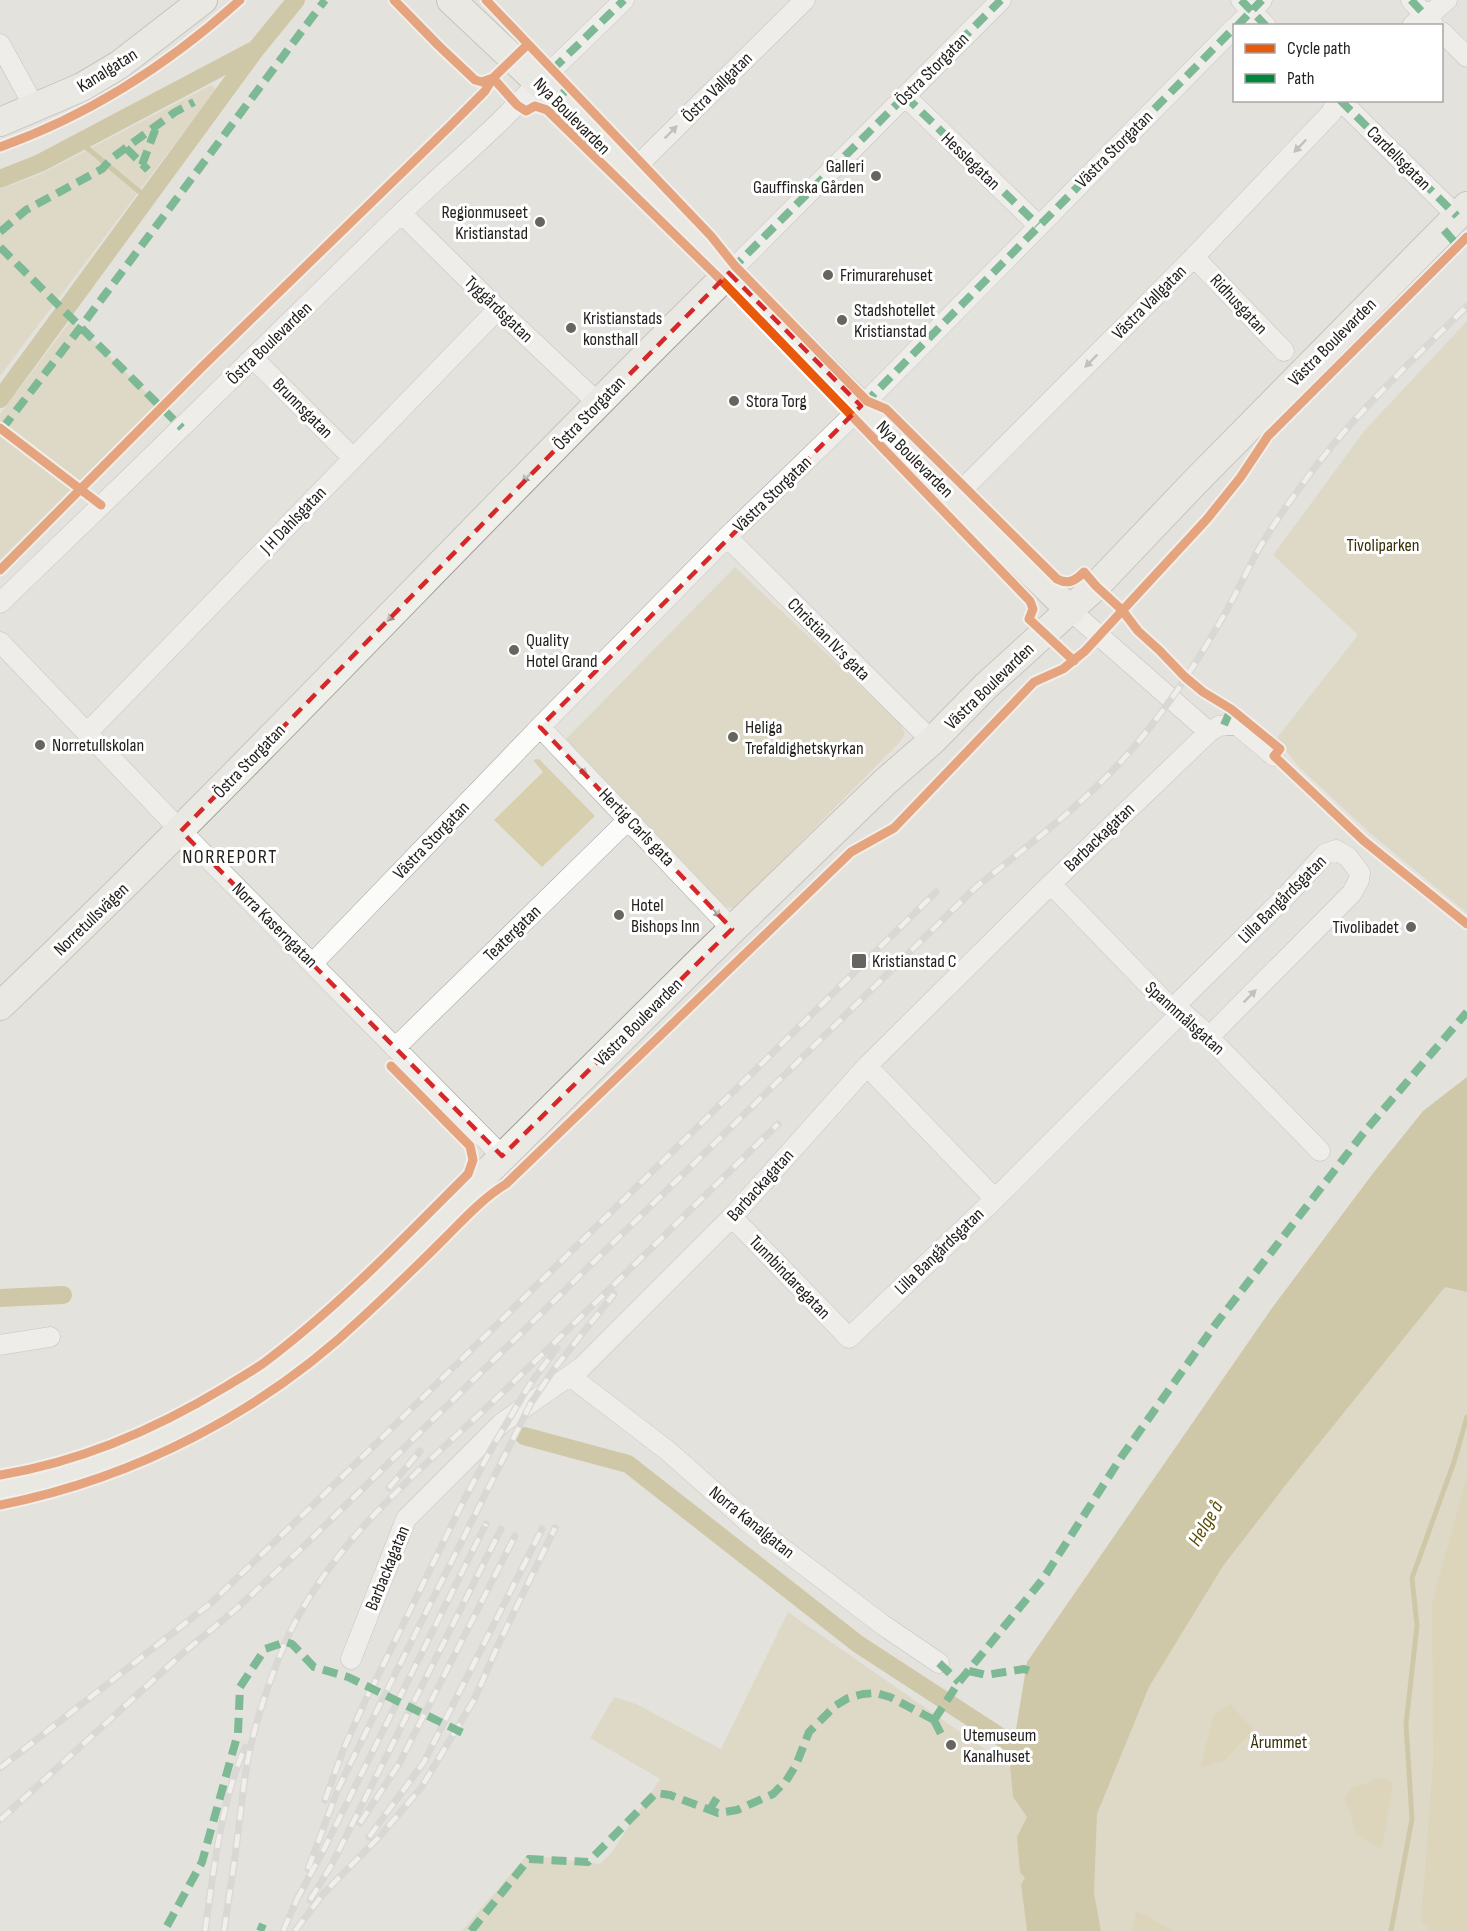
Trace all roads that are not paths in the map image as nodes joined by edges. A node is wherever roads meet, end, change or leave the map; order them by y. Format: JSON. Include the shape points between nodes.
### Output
{"nodes":[{"id":1,"x":451,"y":0,"type":"edge"},
{"id":2,"x":624,"y":0,"type":"edge"},
{"id":3,"x":805,"y":0,"type":"edge"},
{"id":4,"x":1001,"y":0,"type":"edge"},
{"id":5,"x":1447,"y":0,"type":"edge"},
{"id":6,"x":1251,"y":4,"type":"edge"},
{"id":7,"x":186,"y":5,"type":"edge"},
{"id":8,"x":1421,"y":16,"type":"edge"},
{"id":9,"x":1238,"y":24,"type":"edge"},
{"id":10,"x":1265,"y":24,"type":"edge"},
{"id":11,"x":1233,"y":30,"type":"edge"},
{"id":12,"x":1443,"y":33,"type":"edge"},
{"id":13,"x":0,"y":44,"type":"edge"},
{"id":14,"x":1467,"y":57,"type":"edge"},
{"id":15,"x":545,"y":76,"type":"junction"},
{"id":16,"x":905,"y":96,"type":"junction"},
{"id":17,"x":1337,"y":102,"type":"edge"},
{"id":18,"x":1340,"y":102,"type":"edge"},
{"id":19,"x":35,"y":108,"type":"junction"},
{"id":20,"x":0,"y":122,"type":"edge"},
{"id":21,"x":630,"y":173,"type":"junction"},
{"id":22,"x":1462,"y":211,"type":"edge"},
{"id":23,"x":401,"y":213,"type":"junction"},
{"id":24,"x":1038,"y":225,"type":"junction"},
{"id":25,"x":1194,"y":257,"type":"junction"},
{"id":26,"x":729,"y":273,"type":"junction"},
{"id":27,"x":498,"y":309,"type":"junction"},
{"id":28,"x":1284,"y":351,"type":"dead end"},
{"id":29,"x":254,"y":359,"type":"junction"},
{"id":30,"x":598,"y":404,"type":"junction"},
{"id":31,"x":861,"y":406,"type":"junction"},
{"id":32,"x":353,"y":458,"type":"junction"},
{"id":33,"x":954,"y":498,"type":"junction"},
{"id":34,"x":727,"y":537,"type":"junction"},
{"id":35,"x":0,"y":603,"type":"edge"},
{"id":36,"x":1071,"y":611,"type":"junction"},
{"id":37,"x":0,"y":642,"type":"edge"},
{"id":38,"x":540,"y":727,"type":"junction"},
{"id":39,"x":88,"y":732,"type":"junction"},
{"id":40,"x":1209,"y":732,"type":"junction"},
{"id":41,"x":932,"y":741,"type":"junction"},
{"id":42,"x":1274,"y":756,"type":"dead end"},
{"id":43,"x":629,"y":819,"type":"junction"},
{"id":44,"x":181,"y":831,"type":"junction"},
{"id":45,"x":1051,"y":884,"type":"junction"},
{"id":46,"x":732,"y":929,"type":"junction"},
{"id":47,"x":313,"y":963,"type":"junction"},
{"id":48,"x":0,"y":1006,"type":"edge"},
{"id":49,"x":1178,"y":1010,"type":"junction"},
{"id":50,"x":1209,"y":1037,"type":"junction"},
{"id":51,"x":395,"y":1048,"type":"junction"},
{"id":52,"x":867,"y":1066,"type":"junction"},
{"id":53,"x":1320,"y":1151,"type":"dead end"},
{"id":54,"x":502,"y":1156,"type":"junction"},
{"id":55,"x":995,"y":1199,"type":"junction"},
{"id":56,"x":732,"y":1217,"type":"junction"},
{"id":57,"x":50,"y":1337,"type":"dead end"},
{"id":58,"x":849,"y":1338,"type":"joint"},
{"id":59,"x":0,"y":1345,"type":"edge"},
{"id":60,"x":570,"y":1376,"type":"junction"},
{"id":61,"x":0,"y":1493,"type":"edge"},
{"id":62,"x":351,"y":1659,"type":"dead end"},
{"id":63,"x":939,"y":1663,"type":"dead end"}],
"edges":[{"from":1,"to":15,"type":"street","name":"Nya Boulevarden"},
{"from":2,"to":15,"type":"street","name":"Östra Boulevarden"},
{"from":21,"to":3,"type":"street","name":"Östra Vallgatan","one_way":true},
{"from":4,"to":16,"type":"street","name":"Östra Storgatan"},
{"from":5,"to":8,"type":"street"},
{"from":6,"to":9,"type":"street","name":"Västra Storgatan"},
{"from":6,"to":10,"type":"street"},
{"from":7,"to":19,"type":"street","name":"Kanalgatan","via":[[119,65]]},
{"from":11,"to":24,"type":"street","name":"Västra Storgatan"},
{"from":12,"to":14,"type":"street"},
{"from":13,"to":19,"type":"street"},
{"from":15,"to":21,"type":"street","name":"Nya Boulevarden"},
{"from":15,"to":23,"type":"street","name":"Östra Boulevarden"},
{"from":16,"to":24,"type":"street","name":"Hesslegatan"},
{"from":16,"to":26,"type":"street","name":"Östra Storgatan"},
{"from":17,"to":25,"type":"street","name":"Västra Vallgatan","one_way":true,"via":[[1331,114]]},
{"from":18,"to":22,"type":"street","name":"Cardellsgatan"},
{"from":19,"to":20,"type":"street","name":"Kanalgatan"},
{"from":21,"to":26,"type":"street","name":"Nya Boulevarden"},
{"from":22,"to":36,"type":"street","name":"Västra Boulevarden"},
{"from":23,"to":27,"type":"street","name":"Tyggårdsgatan"},
{"from":23,"to":29,"type":"street","name":"Östra Boulevarden"},
{"from":24,"to":31,"type":"street","name":"Västra Storgatan"},
{"from":25,"to":28,"type":"street","name":"Ridhusgatan"},
{"from":25,"to":33,"type":"street","name":"Västra Vallgatan","one_way":true},
{"from":26,"to":30,"type":"street","name":"Östra Storgatan"},
{"from":26,"to":31,"type":"street","name":"Nya Boulevarden"},
{"from":27,"to":30,"type":"street","name":"Tyggårdsgatan"},
{"from":27,"to":32,"type":"street","name":"J H Dahlsgatan"},
{"from":29,"to":32,"type":"street","name":"Brunnsgatan"},
{"from":29,"to":35,"type":"street","name":"Östra Boulevarden"},
{"from":30,"to":44,"type":"street","name":"Östra Storgatan","one_way":true},
{"from":31,"to":33,"type":"street","name":"Nya Boulevarden"},
{"from":31,"to":34,"type":"street","name":"Västra Storgatan"},
{"from":32,"to":39,"type":"street","name":"J H Dahlsgatan"},
{"from":33,"to":36,"type":"street","name":"Nya Boulevarden"},
{"from":34,"to":38,"type":"street","name":"Västra Storgatan"},
{"from":34,"to":41,"type":"street","name":"Christian IV:s gata"},
{"from":36,"to":40,"type":"street","name":"Nya Boulevarden"},
{"from":36,"to":41,"type":"street","name":"Västra Boulevarden"},
{"from":37,"to":39,"type":"street","name":"Norra Kaserngatan"},
{"from":38,"to":43,"type":"street","name":"Hertig Carls gata","one_way":true},
{"from":38,"to":47,"type":"street","name":"Västra Storgatan"},
{"from":39,"to":44,"type":"street","name":"Norra Kaserngatan"},
{"from":40,"to":42,"type":"street","via":[[1236,724]]},
{"from":40,"to":45,"type":"street","name":"Barbackagatan"},
{"from":41,"to":46,"type":"street","name":"Västra Boulevarden"},
{"from":43,"to":46,"type":"street","name":"Hertig Carls gata","one_way":true},
{"from":43,"to":51,"type":"street","name":"Teatergatan"},
{"from":44,"to":47,"type":"street","name":"Norra Kaserngatan"},
{"from":44,"to":48,"type":"street","name":"Norretullsvägen"},
{"from":45,"to":49,"type":"street","name":"Spannmålsgatan","via":[[1166,1003]]},
{"from":45,"to":52,"type":"street","name":"Barbackagatan"},
{"from":46,"to":54,"type":"street","name":"Västra Boulevarden"},
{"from":47,"to":51,"type":"street","name":"Norra Kaserngatan"},
{"from":49,"to":50,"type":"street","name":"Spannmålsgatan"},
{"from":50,"to":49,"type":"street","name":"Lilla Bangårdsgatan","one_way":true,"via":[[1352,893],[1360,873],[1348,857],[1336,850],[1325,854]]},
{"from":49,"to":55,"type":"street","name":"Lilla Bangårdsgatan"},
{"from":50,"to":53,"type":"street","name":"Spannmålsgatan"},
{"from":51,"to":54,"type":"street","name":"Norra Kaserngatan"},
{"from":52,"to":55,"type":"street"},
{"from":52,"to":56,"type":"street","name":"Barbackagatan"},
{"from":54,"to":61,"type":"street","name":"Västra Boulevarden","via":[[318,1340],[243,1397],[189,1427],[82,1473]]},
{"from":55,"to":58,"type":"street","name":"Lilla Bangårdsgatan"},
{"from":56,"to":58,"type":"street","name":"Tunnbindaregatan"},
{"from":56,"to":60,"type":"street","name":"Barbackagatan"},
{"from":57,"to":59,"type":"street"},
{"from":60,"to":62,"type":"street","name":"Barbackagatan","via":[[502,1423],[406,1519]]},
{"from":60,"to":63,"type":"street","name":"Norra Kanalgatan","via":[[668,1451],[749,1523]]}]}
